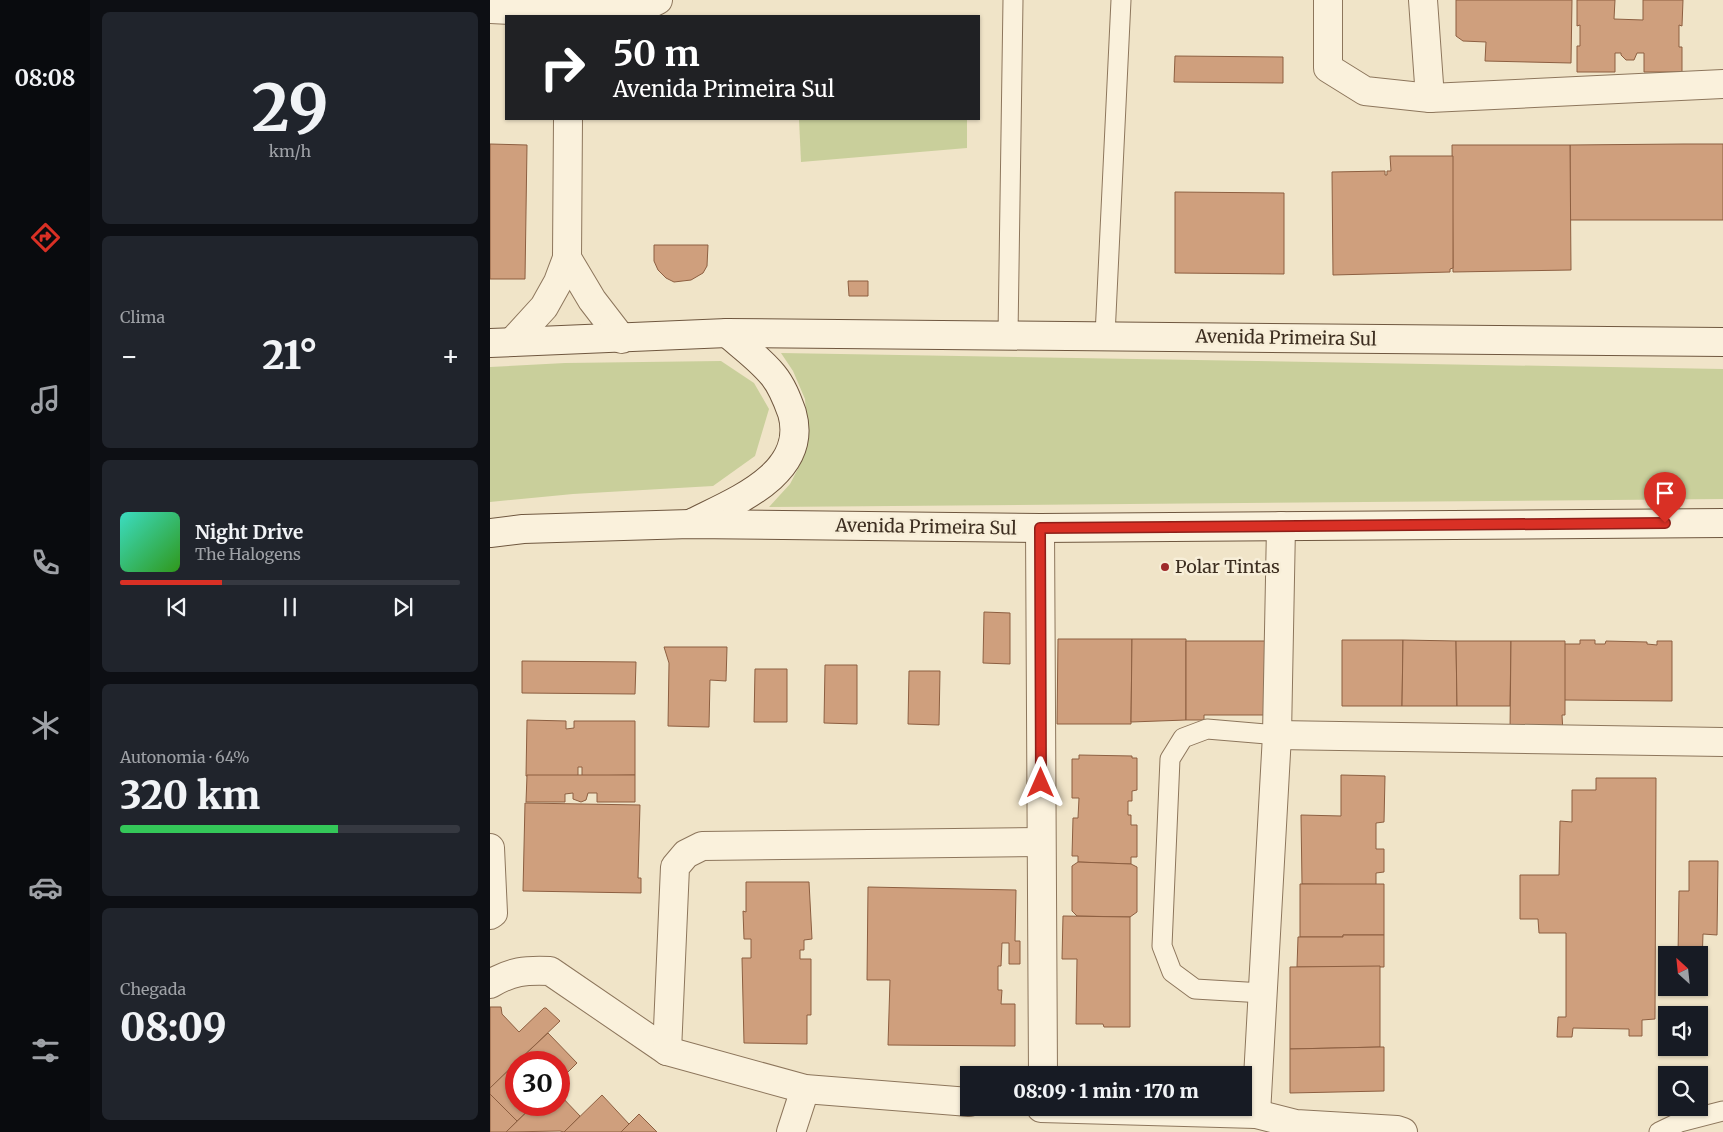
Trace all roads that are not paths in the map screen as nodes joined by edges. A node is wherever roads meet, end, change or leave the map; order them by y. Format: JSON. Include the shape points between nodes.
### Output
{"nodes":[{"id":1,"x":658,"y":0,"type":"edge"},
{"id":2,"x":1013,"y":0,"type":"edge"},
{"id":3,"x":1121,"y":0,"type":"edge"},
{"id":4,"x":1328,"y":0,"type":"edge"},
{"id":5,"x":1423,"y":0,"type":"edge"},
{"id":6,"x":490,"y":9,"type":"edge"},
{"id":7,"x":568,"y":14,"type":"edge"},
{"id":8,"x":1723,"y":84,"type":"edge"},
{"id":9,"x":1430,"y":98,"type":"junction"},
{"id":10,"x":568,"y":120,"type":"edge"},
{"id":11,"x":567,"y":258,"type":"junction"},
{"id":12,"x":728,"y":333,"type":"junction"},
{"id":13,"x":1008,"y":335,"type":"junction"},
{"id":14,"x":1105,"y":336,"type":"junction"},
{"id":15,"x":622,"y":339,"type":"junction"},
{"id":16,"x":501,"y":342,"type":"edge"},
{"id":17,"x":1723,"y":342,"type":"edge"},
{"id":18,"x":1723,"y":523,"type":"edge"},
{"id":19,"x":690,"y":524,"type":"junction"},
{"id":20,"x":1281,"y":526,"type":"junction"},
{"id":21,"x":1040,"y":528,"type":"junction"},
{"id":22,"x":490,"y":533,"type":"edge"},
{"id":23,"x":1277,"y":735,"type":"junction"},
{"id":24,"x":1723,"y":742,"type":"edge"},
{"id":25,"x":1041,"y":842,"type":"junction"},
{"id":26,"x":490,"y":848,"type":"edge"},
{"id":27,"x":490,"y":915,"type":"edge"},
{"id":28,"x":490,"y":984,"type":"edge"},
{"id":29,"x":1263,"y":993,"type":"junction"},
{"id":30,"x":667,"y":1051,"type":"junction"},
{"id":31,"x":1043,"y":1066,"type":"edge"},
{"id":32,"x":805,"y":1089,"type":"junction"},
{"id":33,"x":960,"y":1101,"type":"edge"},
{"id":34,"x":1723,"y":1111,"type":"edge"},
{"id":35,"x":1252,"y":1114,"type":"edge"},
{"id":36,"x":1256,"y":1114,"type":"junction"},
{"id":37,"x":1295,"y":1128,"type":"edge"},
{"id":38,"x":791,"y":1132,"type":"edge"},
{"id":39,"x":1403,"y":1132,"type":"edge"},
{"id":40,"x":1659,"y":1132,"type":"edge"}],
"edges":[{"from":1,"to":7,"type":"street"},
{"from":2,"to":13,"type":"lane"},
{"from":3,"to":14,"type":"lane"},
{"from":4,"to":9,"type":"street","via":[[1328,68],[1366,91]]},
{"from":5,"to":9,"type":"street"},
{"from":6,"to":7,"type":"street"},
{"from":8,"to":9,"type":"street"},
{"from":10,"to":11,"type":"street"},
{"from":11,"to":15,"type":"street","via":[[592,300]]},
{"from":11,"to":16,"type":"street","via":[[544,307]]},
{"from":12,"to":13,"type":"street","name":"Avenida Primeira Sul"},
{"from":12,"to":15,"type":"street","name":"Avenida Primeira Sul"},
{"from":12,"to":19,"type":"street","via":[[773,375],[787,398],[794,420],[795,438],[789,456],[776,472],[748,495]]},
{"from":13,"to":14,"type":"street","name":"Avenida Primeira Sul"},
{"from":14,"to":17,"type":"street","name":"Avenida Primeira Sul"},
{"from":15,"to":16,"type":"street","name":"Avenida Primeira Sul"},
{"from":18,"to":20,"type":"street","name":"Avenida Primeira Sul"},
{"from":19,"to":21,"type":"street","name":"Avenida Primeira Sul"},
{"from":19,"to":22,"type":"street","name":"Avenida Primeira Sul","via":[[523,529]]},
{"from":20,"to":21,"type":"street","name":"Avenida Primeira Sul"},
{"from":20,"to":23,"type":"street"},
{"from":21,"to":25,"type":"street"},
{"from":23,"to":24,"type":"street"},
{"from":23,"to":29,"type":"street"},
{"from":23,"to":29,"type":"lane","via":[[1207,729],[1183,738],[1170,760],[1162,946],[1172,972],[1195,989]]},
{"from":25,"to":30,"type":"street","via":[[702,846],[686,854],[675,866]]},
{"from":25,"to":31,"type":"street"},
{"from":26,"to":27,"type":"street","via":[[493,913]]},
{"from":28,"to":30,"type":"street","via":[[528,970],[550,971]]},
{"from":29,"to":36,"type":"street"},
{"from":30,"to":32,"type":"street"},
{"from":32,"to":33,"type":"street"},
{"from":32,"to":38,"type":"street"},
{"from":34,"to":40,"type":"lane","via":[[1680,1122]]},
{"from":35,"to":36,"type":"street"},
{"from":36,"to":37,"type":"street"},
{"from":37,"to":39,"type":"street"}]}
